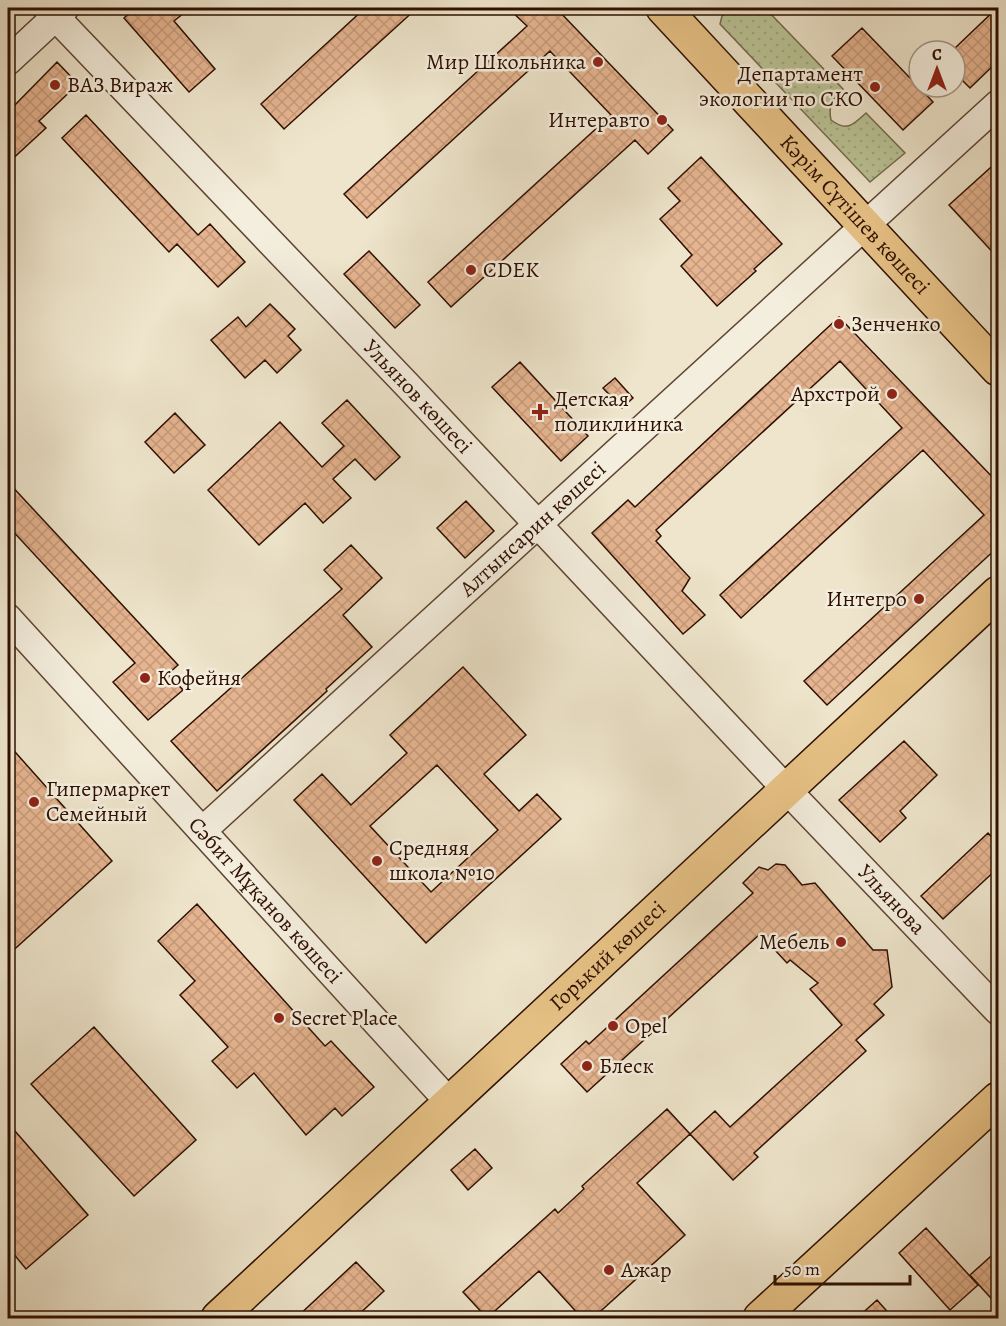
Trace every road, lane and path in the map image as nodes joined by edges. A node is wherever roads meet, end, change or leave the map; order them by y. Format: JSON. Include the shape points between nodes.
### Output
{"nodes":[{"id":1,"x":663,"y":8,"type":"edge"},
{"id":2,"x":56,"y":11,"type":"edge"},
{"id":3,"x":8,"y":61,"type":"edge"},
{"id":4,"x":999,"y":104,"type":"edge"},
{"id":5,"x":866,"y":226,"type":"junction"},
{"id":6,"x":999,"y":369,"type":"edge"},
{"id":7,"x":538,"y":525,"type":"junction"},
{"id":8,"x":999,"y":593,"type":"edge"},
{"id":9,"x":8,"y":618,"type":"edge"},
{"id":10,"x":786,"y":789,"type":"junction"},
{"id":11,"x":202,"y":831,"type":"junction"},
{"id":12,"x":999,"y":1011,"type":"edge"},
{"id":13,"x":999,"y":1098,"type":"edge"},
{"id":14,"x":450,"y":1103,"type":"junction"},
{"id":15,"x":772,"y":1311,"type":"edge"},
{"id":16,"x":218,"y":1318,"type":"edge"}],
"edges":[{"from":1,"to":5,"type":"main road","name":"Кәрім Сүтішев көшесі"},
{"from":2,"to":3,"type":"street"},
{"from":2,"to":7,"type":"street","name":"Ульянов көшесі"},
{"from":4,"to":5,"type":"street","name":"Алтынсарин көшесі"},
{"from":5,"to":6,"type":"main road","name":"Кәрім Сүтішев көшесі"},
{"from":5,"to":7,"type":"street","name":"Алтынсарин көшесі"},
{"from":7,"to":10,"type":"street","name":"Ульянов көшесі"},
{"from":7,"to":11,"type":"street","name":"Алтынсарин көшесі"},
{"from":8,"to":10,"type":"main road","name":"Горький көшесі"},
{"from":9,"to":11,"type":"street","name":"Сәбит Мұқанов көшесі"},
{"from":10,"to":12,"type":"street","name":"Ульянова"},
{"from":10,"to":14,"type":"main road","name":"Горький көшесі"},
{"from":11,"to":14,"type":"street","name":"Сәбит Мұқанов көшесі"},
{"from":13,"to":15,"type":"main road"},
{"from":14,"to":16,"type":"main road","name":"Горький көшесі"}]}
